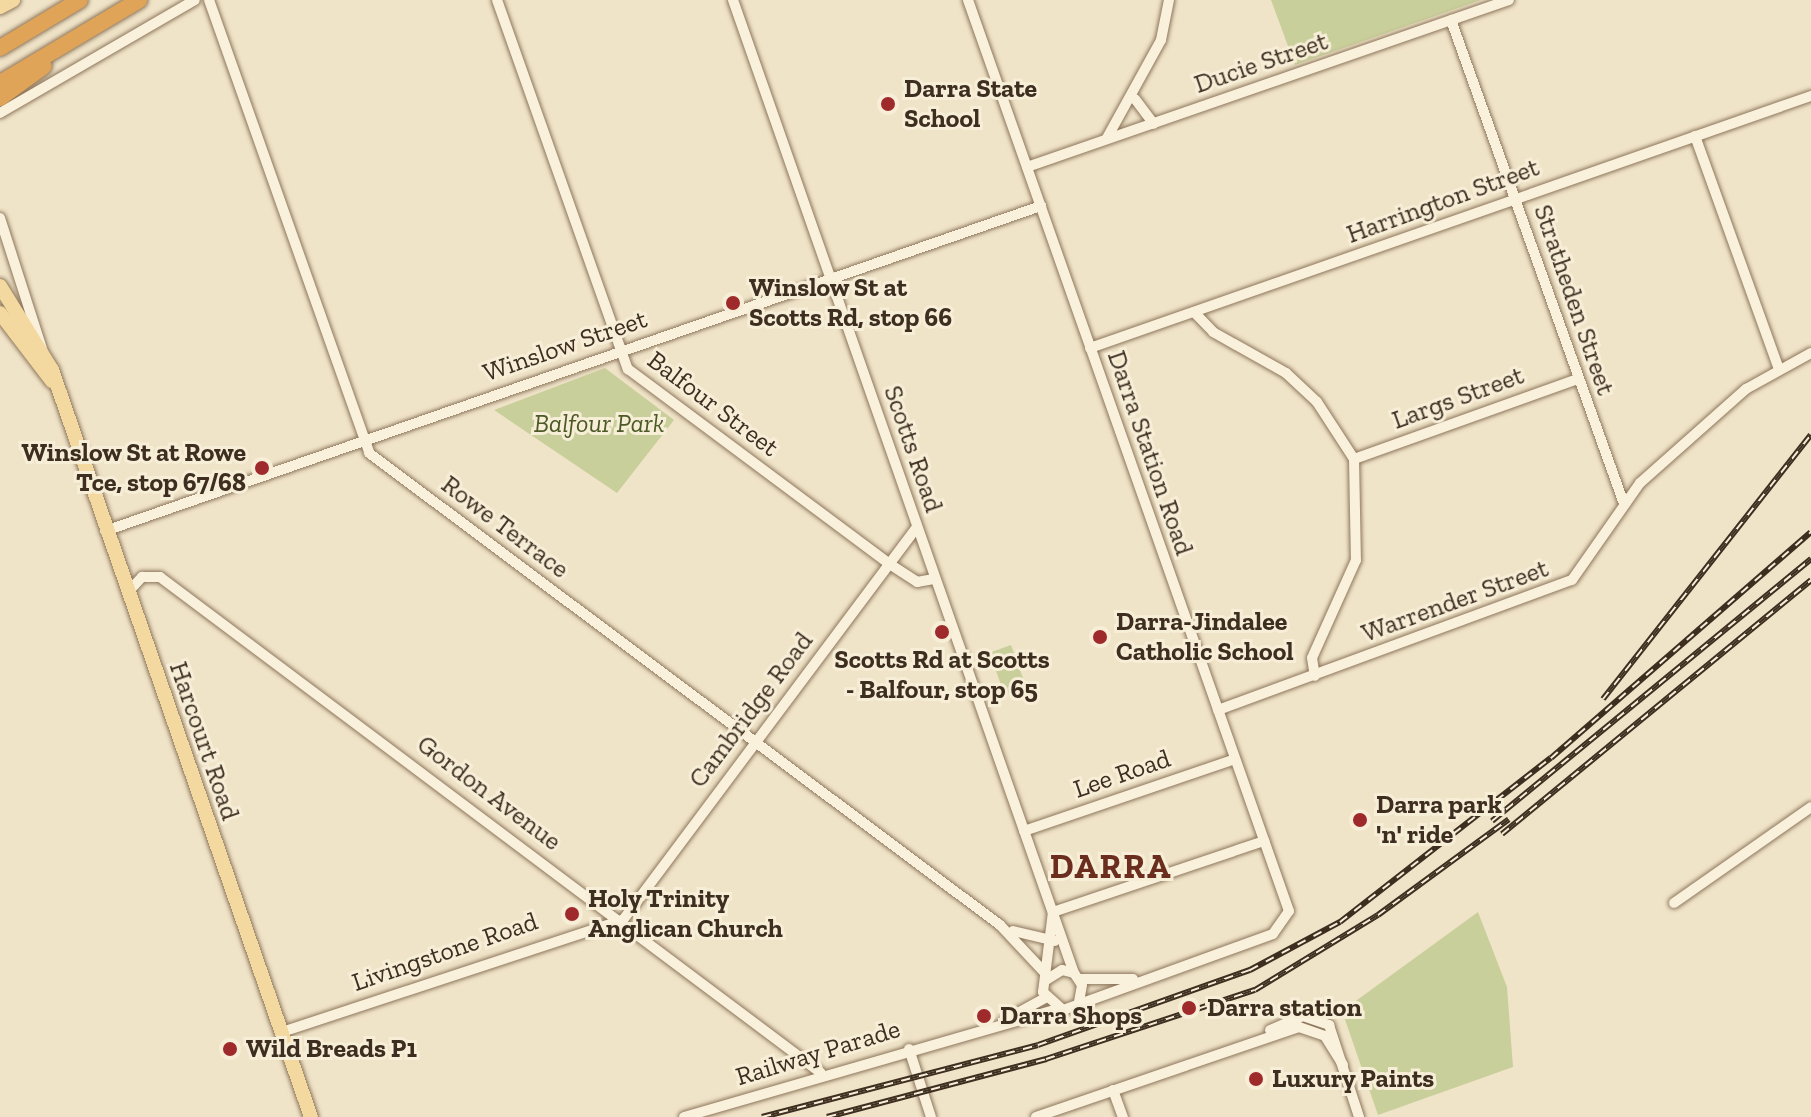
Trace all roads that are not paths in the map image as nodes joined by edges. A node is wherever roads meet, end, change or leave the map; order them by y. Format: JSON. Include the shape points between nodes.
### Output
{"nodes":[{"id":1,"x":13,"y":0,"type":"edge"},
{"id":2,"x":80,"y":0,"type":"edge"},
{"id":3,"x":139,"y":0,"type":"edge"},
{"id":4,"x":195,"y":0,"type":"edge"},
{"id":5,"x":209,"y":0,"type":"edge"},
{"id":6,"x":497,"y":0,"type":"edge"},
{"id":7,"x":733,"y":0,"type":"edge"},
{"id":8,"x":968,"y":0,"type":"edge"},
{"id":9,"x":1169,"y":0,"type":"edge"},
{"id":10,"x":1509,"y":0,"type":"edge"},
{"id":11,"x":0,"y":7,"type":"edge"},
{"id":12,"x":1451,"y":20,"type":"junction"},
{"id":13,"x":0,"y":48,"type":"edge"},
{"id":14,"x":50,"y":53,"type":"junction"},
{"id":15,"x":0,"y":83,"type":"edge"},
{"id":16,"x":1811,"y":96,"type":"edge"},
{"id":17,"x":0,"y":98,"type":"edge"},
{"id":18,"x":1135,"y":99,"type":"junction"},
{"id":19,"x":0,"y":113,"type":"edge"},
{"id":20,"x":1154,"y":124,"type":"junction"},
{"id":21,"x":1695,"y":136,"type":"junction"},
{"id":22,"x":1107,"y":138,"type":"junction"},
{"id":23,"x":1027,"y":167,"type":"junction"},
{"id":24,"x":1515,"y":198,"type":"junction"},
{"id":25,"x":1041,"y":206,"type":"junction"},
{"id":26,"x":0,"y":218,"type":"edge"},
{"id":27,"x":831,"y":278,"type":"junction"},
{"id":28,"x":0,"y":286,"type":"edge"},
{"id":29,"x":1194,"y":312,"type":"junction"},
{"id":30,"x":0,"y":313,"type":"edge"},
{"id":31,"x":1090,"y":348,"type":"junction"},
{"id":32,"x":620,"y":350,"type":"junction"},
{"id":33,"x":43,"y":352,"type":"junction"},
{"id":34,"x":1811,"y":353,"type":"edge"},
{"id":35,"x":1779,"y":369,"type":"junction"},
{"id":36,"x":1577,"y":379,"type":"junction"},
{"id":37,"x":52,"y":381,"type":"junction"},
{"id":38,"x":365,"y":440,"type":"junction"},
{"id":39,"x":1354,"y":459,"type":"junction"},
{"id":40,"x":1624,"y":504,"type":"junction"},
{"id":41,"x":917,"y":527,"type":"junction"},
{"id":42,"x":105,"y":531,"type":"junction"},
{"id":43,"x":888,"y":563,"type":"junction"},
{"id":44,"x":934,"y":579,"type":"junction"},
{"id":45,"x":128,"y":592,"type":"junction"},
{"id":46,"x":1315,"y":676,"type":"junction"},
{"id":47,"x":1218,"y":710,"type":"junction"},
{"id":48,"x":756,"y":741,"type":"junction"},
{"id":49,"x":1235,"y":759,"type":"junction"},
{"id":50,"x":1811,"y":807,"type":"edge"},
{"id":51,"x":1024,"y":831,"type":"junction"},
{"id":52,"x":1264,"y":841,"type":"junction"},
{"id":53,"x":1674,"y":903,"type":"dead end"},
{"id":54,"x":1053,"y":912,"type":"junction"},
{"id":55,"x":623,"y":920,"type":"junction"},
{"id":56,"x":1000,"y":925,"type":"junction"},
{"id":57,"x":1050,"y":941,"type":"junction"},
{"id":58,"x":1066,"y":942,"type":"junction"},
{"id":59,"x":1077,"y":976,"type":"junction"},
{"id":60,"x":1046,"y":977,"type":"junction"},
{"id":61,"x":1147,"y":979,"type":"junction"},
{"id":62,"x":1045,"y":998,"type":"junction"},
{"id":63,"x":1079,"y":1002,"type":"junction"},
{"id":64,"x":1057,"y":1009,"type":"junction"},
{"id":65,"x":282,"y":1032,"type":"junction"},
{"id":66,"x":1265,"y":1033,"type":"junction"},
{"id":67,"x":965,"y":1034,"type":"junction"},
{"id":68,"x":909,"y":1049,"type":"junction"},
{"id":69,"x":1343,"y":1065,"type":"junction"},
{"id":70,"x":821,"y":1073,"type":"junction"},
{"id":71,"x":1113,"y":1090,"type":"junction"},
{"id":72,"x":311,"y":1117,"type":"edge"},
{"id":73,"x":684,"y":1117,"type":"edge"},
{"id":74,"x":931,"y":1117,"type":"edge"},
{"id":75,"x":1036,"y":1117,"type":"edge"},
{"id":76,"x":1123,"y":1117,"type":"edge"},
{"id":77,"x":1359,"y":1117,"type":"edge"}],
"edges":[{"from":1,"to":11,"type":"main road"},
{"from":2,"to":13,"type":"highway"},
{"from":3,"to":14,"type":"highway"},
{"from":4,"to":19,"type":"street"},
{"from":5,"to":38,"type":"street","name":"Rowe Terrace"},
{"from":6,"to":32,"type":"street","name":"Balfour Street"},
{"from":7,"to":27,"type":"street","name":"Scotts Road"},
{"from":8,"to":23,"type":"street","name":"Darra Station Road"},
{"from":9,"to":18,"type":"street","via":[[1161,40]]},
{"from":10,"to":12,"type":"street","name":"Ducie Street"},
{"from":12,"to":20,"type":"street","name":"Ducie Street"},
{"from":12,"to":24,"type":"street","name":"Stratheden Street"},
{"from":14,"to":15,"type":"highway"},
{"from":14,"to":17,"type":"highway","via":[[42,70]]},
{"from":16,"to":21,"type":"street","name":"Harrington Street"},
{"from":18,"to":20,"type":"street"},
{"from":18,"to":22,"type":"street"},
{"from":20,"to":22,"type":"street","name":"Ducie Street"},
{"from":21,"to":24,"type":"street","name":"Harrington Street"},
{"from":21,"to":35,"type":"street"},
{"from":22,"to":23,"type":"street","name":"Ducie Street"},
{"from":23,"to":25,"type":"street","name":"Darra Station Road"},
{"from":24,"to":29,"type":"street","name":"Harrington Street"},
{"from":24,"to":36,"type":"street","name":"Stratheden Street"},
{"from":25,"to":27,"type":"street","name":"Winslow Street"},
{"from":25,"to":31,"type":"street","name":"Darra Station Road"},
{"from":26,"to":33,"type":"street","name":"Harcourt Road"},
{"from":27,"to":32,"type":"street","name":"Winslow Street"},
{"from":27,"to":41,"type":"street","name":"Scotts Road"},
{"from":28,"to":33,"type":"main road","name":"Harcourt Road"},
{"from":29,"to":31,"type":"street","name":"Harrington Street"},
{"from":29,"to":39,"type":"street","via":[[1213,332],[1286,373],[1317,402]]},
{"from":30,"to":37,"type":"main road","name":"Harcourt Road"},
{"from":31,"to":47,"type":"street","name":"Darra Station Road"},
{"from":32,"to":38,"type":"street","name":"Winslow Street"},
{"from":32,"to":43,"type":"street","name":"Balfour Street","via":[[638,377]]},
{"from":33,"to":37,"type":"main road","name":"Harcourt Road"},
{"from":34,"to":35,"type":"street","name":"Warrender Street"},
{"from":35,"to":40,"type":"street","name":"Warrender Street","via":[[1746,389]]},
{"from":36,"to":39,"type":"street","name":"Largs Street"},
{"from":36,"to":40,"type":"street","name":"Stratheden Street"},
{"from":37,"to":42,"type":"main road","name":"Harcourt Road"},
{"from":38,"to":42,"type":"street","name":"Winslow Street"},
{"from":38,"to":48,"type":"street","name":"Rowe Terrace","via":[[369,453]]},
{"from":39,"to":46,"type":"street","via":[[1356,560],[1312,658]]},
{"from":40,"to":46,"type":"street","name":"Warrender Street","via":[[1583,570],[1560,588]]},
{"from":41,"to":43,"type":"street","name":"Cambridge Road"},
{"from":41,"to":44,"type":"street","name":"Scotts Road"},
{"from":42,"to":45,"type":"main road","name":"Harcourt Road"},
{"from":43,"to":44,"type":"street","name":"Balfour Street","via":[[917,582]]},
{"from":43,"to":48,"type":"street","name":"Cambridge Road"},
{"from":44,"to":51,"type":"street","name":"Scotts Road"},
{"from":45,"to":55,"type":"street","name":"Gordon Avenue","via":[[142,577],[160,577]]},
{"from":45,"to":65,"type":"main road","name":"Harcourt Road"},
{"from":46,"to":47,"type":"street","name":"Warrender Street"},
{"from":47,"to":49,"type":"street","name":"Darra Station Road"},
{"from":48,"to":55,"type":"street","name":"Cambridge Road"},
{"from":48,"to":56,"type":"street","name":"Rowe Terrace"},
{"from":49,"to":51,"type":"street","name":"Lee Road"},
{"from":49,"to":52,"type":"street","name":"Darra Station Road"},
{"from":50,"to":53,"type":"street"},
{"from":51,"to":54,"type":"street","name":"Scotts Road"},
{"from":52,"to":54,"type":"street"},
{"from":52,"to":61,"type":"street","name":"Darra Station Road","via":[[1288,920],[1273,934]]},
{"from":54,"to":57,"type":"street","name":"Scotts Road"},
{"from":54,"to":58,"type":"street","name":"Scotts Road"},
{"from":55,"to":65,"type":"street","name":"Livingstone Road"},
{"from":55,"to":70,"type":"street","name":"Gordon Avenue"},
{"from":56,"to":57,"type":"street","name":"Rowe Terrace"},
{"from":56,"to":60,"type":"street","name":"Rowe Terrace"},
{"from":57,"to":58,"type":"street","name":"Rowe Terrace"},
{"from":57,"to":60,"type":"street","name":"Scotts Road"},
{"from":58,"to":59,"type":"street","name":"Scotts Road"},
{"from":59,"to":60,"type":"street","via":[[1062,970]]},
{"from":59,"to":61,"type":"street"},
{"from":59,"to":63,"type":"street"},
{"from":60,"to":62,"type":"street"},
{"from":61,"to":63,"type":"street"},
{"from":62,"to":64,"type":"street"},
{"from":62,"to":67,"type":"street","name":"Railway Parade"},
{"from":63,"to":64,"type":"street"},
{"from":64,"to":67,"type":"street","name":"Railway Parade"},
{"from":65,"to":72,"type":"main road","name":"Harcourt Road"},
{"from":66,"to":69,"type":"street","via":[[1310,1027]]},
{"from":66,"to":69,"type":"street","via":[[1303,1016],[1329,1025]]},
{"from":66,"to":71,"type":"street"},
{"from":67,"to":68,"type":"street","name":"Railway Parade"},
{"from":68,"to":70,"type":"street","name":"Railway Parade"},
{"from":68,"to":74,"type":"street"},
{"from":69,"to":77,"type":"street"},
{"from":70,"to":73,"type":"street","name":"Railway Parade"},
{"from":71,"to":75,"type":"street"},
{"from":71,"to":76,"type":"street"}]}
